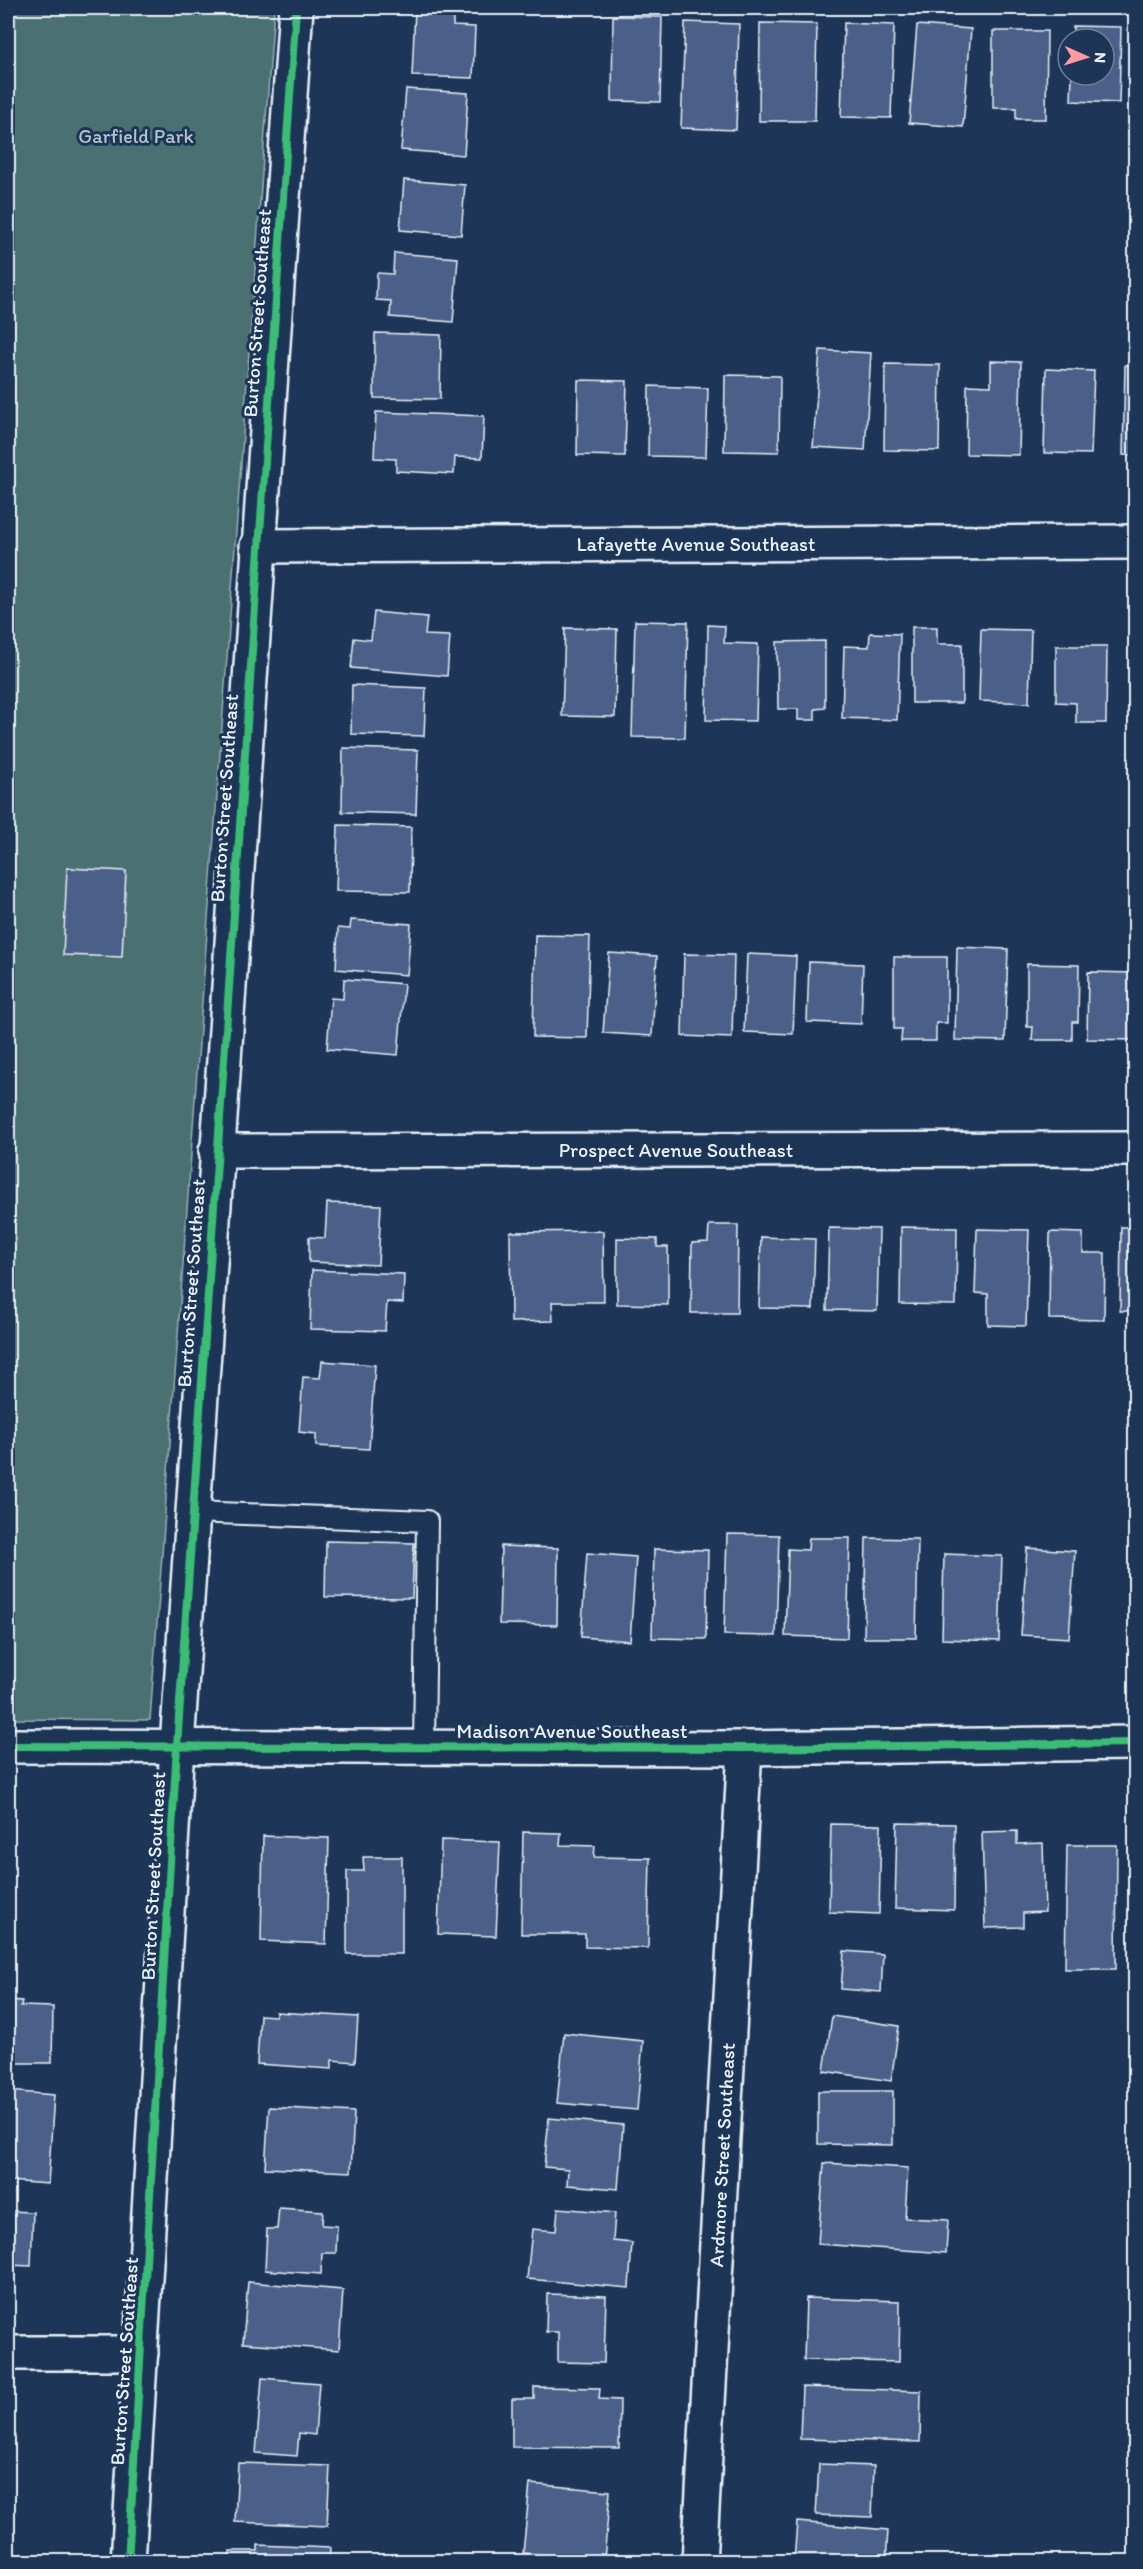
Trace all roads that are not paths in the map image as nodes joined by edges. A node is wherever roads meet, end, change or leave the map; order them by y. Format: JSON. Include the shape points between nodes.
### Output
{"nodes":[{"id":1,"x":296,"y":8,"type":"edge"},
{"id":2,"x":1136,"y":542,"type":"edge"},
{"id":3,"x":257,"y":546,"type":"junction"},
{"id":4,"x":1136,"y":1149,"type":"edge"},
{"id":5,"x":216,"y":1151,"type":"junction"},
{"id":6,"x":192,"y":1512,"type":"junction"},
{"id":7,"x":1136,"y":1743,"type":"edge"},
{"id":8,"x":8,"y":1746,"type":"edge"},
{"id":9,"x":177,"y":1746,"type":"junction"},
{"id":10,"x":424,"y":1747,"type":"junction"},
{"id":11,"x":745,"y":1748,"type":"junction"},
{"id":12,"x":8,"y":2353,"type":"edge"},
{"id":13,"x":141,"y":2353,"type":"junction"},
{"id":14,"x":128,"y":2562,"type":"edge"},
{"id":15,"x":699,"y":2562,"type":"edge"}],
"edges":[{"from":1,"to":3,"type":"street","name":"Burton Street Southeast"},
{"from":2,"to":3,"type":"street","name":"Lafayette Avenue Southeast"},
{"from":3,"to":5,"type":"street","name":"Burton Street Southeast"},
{"from":4,"to":5,"type":"street","name":"Prospect Avenue Southeast"},
{"from":5,"to":6,"type":"street","name":"Burton Street Southeast"},
{"from":6,"to":9,"type":"street","name":"Burton Street Southeast"},
{"from":6,"to":10,"type":"lane","via":[[427,1521]]},
{"from":7,"to":11,"type":"street","name":"Madison Avenue Southeast"},
{"from":8,"to":9,"type":"street","name":"Madison Avenue Southeast"},
{"from":9,"to":10,"type":"street","name":"Madison Avenue Southeast"},
{"from":9,"to":13,"type":"street","name":"Burton Street Southeast"},
{"from":10,"to":11,"type":"street","name":"Madison Avenue Southeast"},
{"from":11,"to":15,"type":"street","name":"Ardmore Street Southeast"},
{"from":12,"to":13,"type":"street"},
{"from":13,"to":14,"type":"street","name":"Burton Street Southeast"}]}
